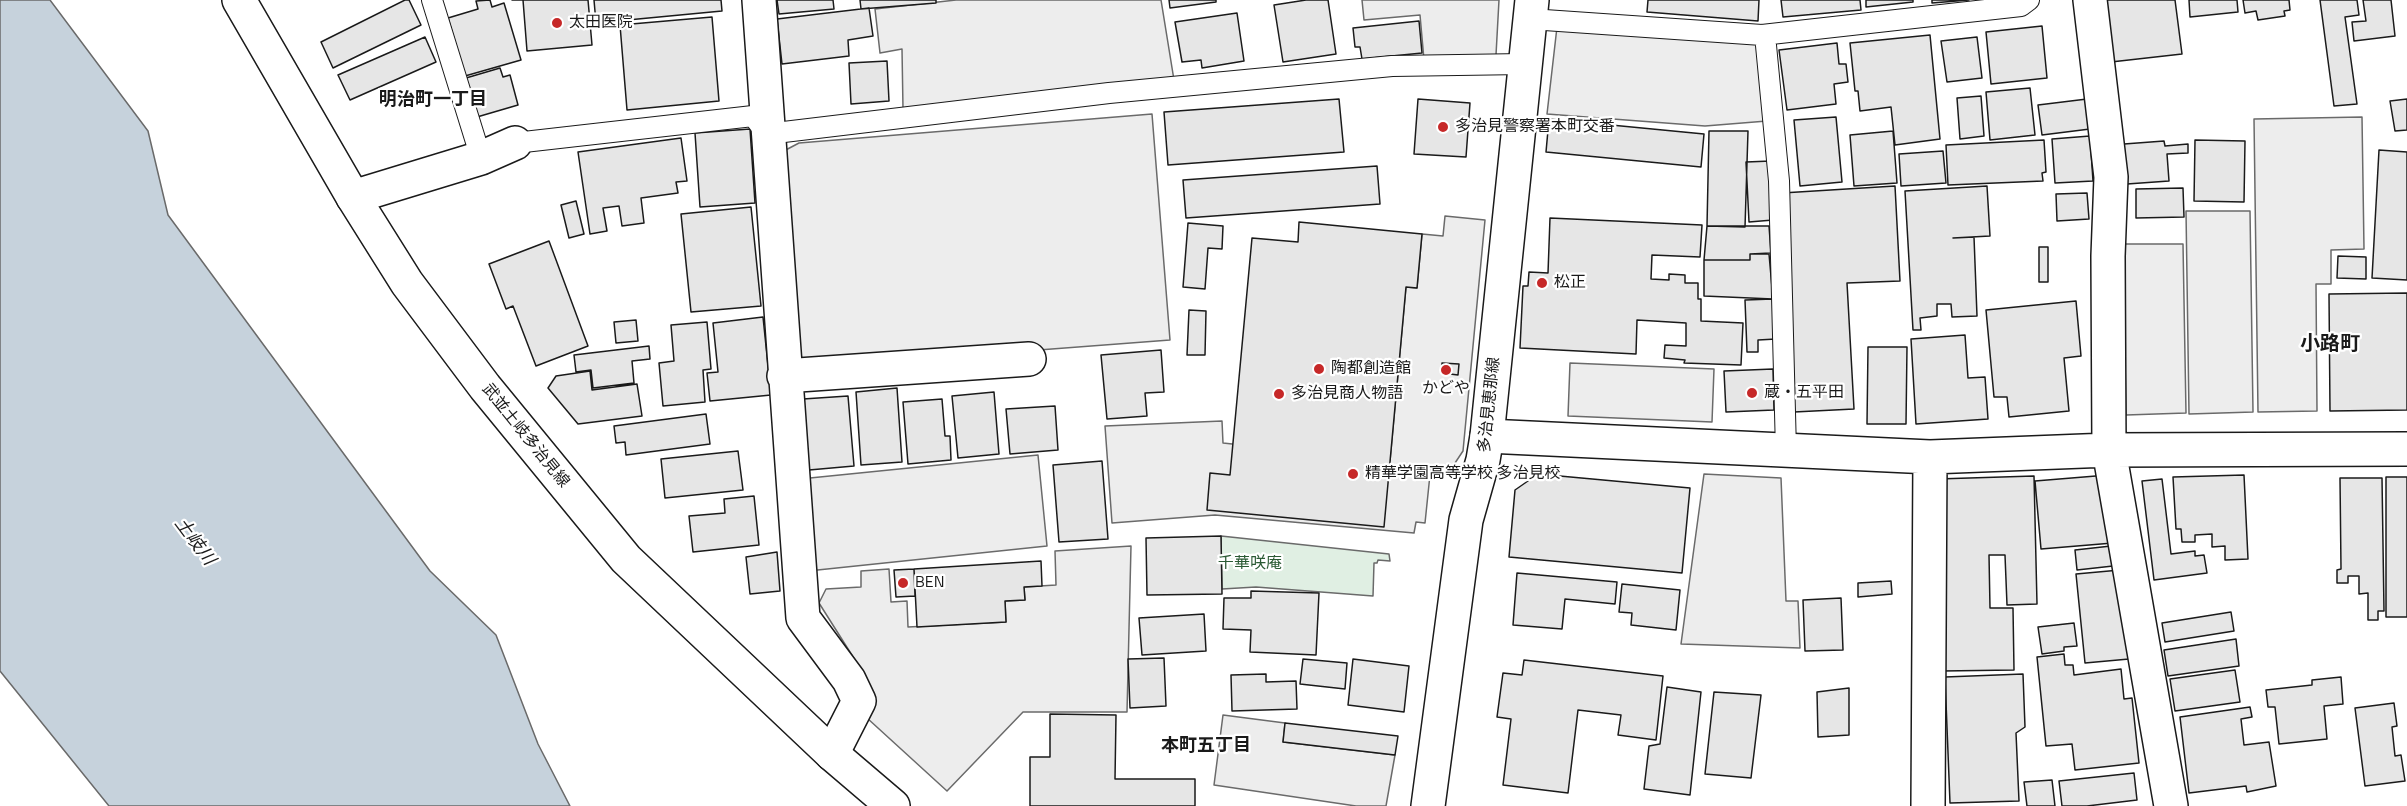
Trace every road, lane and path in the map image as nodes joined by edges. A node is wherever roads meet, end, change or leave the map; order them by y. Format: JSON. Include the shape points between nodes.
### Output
{"nodes":[{"id":1,"x":239,"y":0,"type":"edge"},
{"id":2,"x":432,"y":0,"type":"edge"},
{"id":3,"x":759,"y":0,"type":"edge"},
{"id":4,"x":2029,"y":0,"type":"edge"},
{"id":5,"x":2090,"y":0,"type":"edge"},
{"id":6,"x":1531,"y":10,"type":"edge"},
{"id":7,"x":1765,"y":35,"type":"junction"},
{"id":8,"x":1524,"y":64,"type":"junction"},
{"id":9,"x":767,"y":134,"type":"junction"},
{"id":10,"x":515,"y":143,"type":"joint"},
{"id":11,"x":481,"y":158,"type":"junction"},
{"id":12,"x":353,"y":197,"type":"junction"},
{"id":13,"x":1029,"y":359,"type":"dead end"},
{"id":14,"x":784,"y":376,"type":"junction"},
{"id":15,"x":1487,"y":436,"type":"junction"},
{"id":16,"x":2407,"y":449,"type":"edge"},
{"id":17,"x":2109,"y":450,"type":"junction"},
{"id":18,"x":1786,"y":451,"type":"junction"},
{"id":19,"x":1930,"y":457,"type":"junction"},
{"id":20,"x":832,"y":754,"type":"junction"},
{"id":21,"x":893,"y":806,"type":"edge"},
{"id":22,"x":1428,"y":806,"type":"edge"},
{"id":23,"x":1928,"y":806,"type":"edge"},
{"id":24,"x":2171,"y":806,"type":"edge"}],
"edges":[{"from":1,"to":12,"type":"street","name":"武並土岐多治見線"},
{"from":2,"to":11,"type":"lane"},
{"from":3,"to":9,"type":"street"},
{"from":4,"to":7,"type":"lane","via":[[2021,6]]},
{"from":5,"to":17,"type":"street","via":[[2111,177]]},
{"from":6,"to":7,"type":"lane"},
{"from":6,"to":8,"type":"street","name":"多治見恵那線"},
{"from":7,"to":18,"type":"lane","via":[[1779,181]]},
{"from":8,"to":9,"type":"lane","via":[[1392,66],[1108,93]]},
{"from":8,"to":15,"type":"street","name":"多治見恵那線"},
{"from":9,"to":10,"type":"lane","via":[[753,117]]},
{"from":9,"to":14,"type":"street"},
{"from":10,"to":11,"type":"street"},
{"from":11,"to":12,"type":"street"},
{"from":12,"to":20,"type":"street","name":"武並土岐多治見線","via":[[407,283],[485,387],[626,559]]},
{"from":13,"to":14,"type":"street"},
{"from":14,"to":20,"type":"street","via":[[803,618],[849,680],[859,700]]},
{"from":15,"to":18,"type":"street"},
{"from":15,"to":22,"type":"street","name":"多治見恵那線","via":[[1466,520]]},
{"from":16,"to":17,"type":"street"},
{"from":17,"to":19,"type":"street"},
{"from":17,"to":24,"type":"street"},
{"from":18,"to":19,"type":"street"},
{"from":19,"to":23,"type":"street"},
{"from":20,"to":21,"type":"street","name":"武並土岐多治見線"}]}
